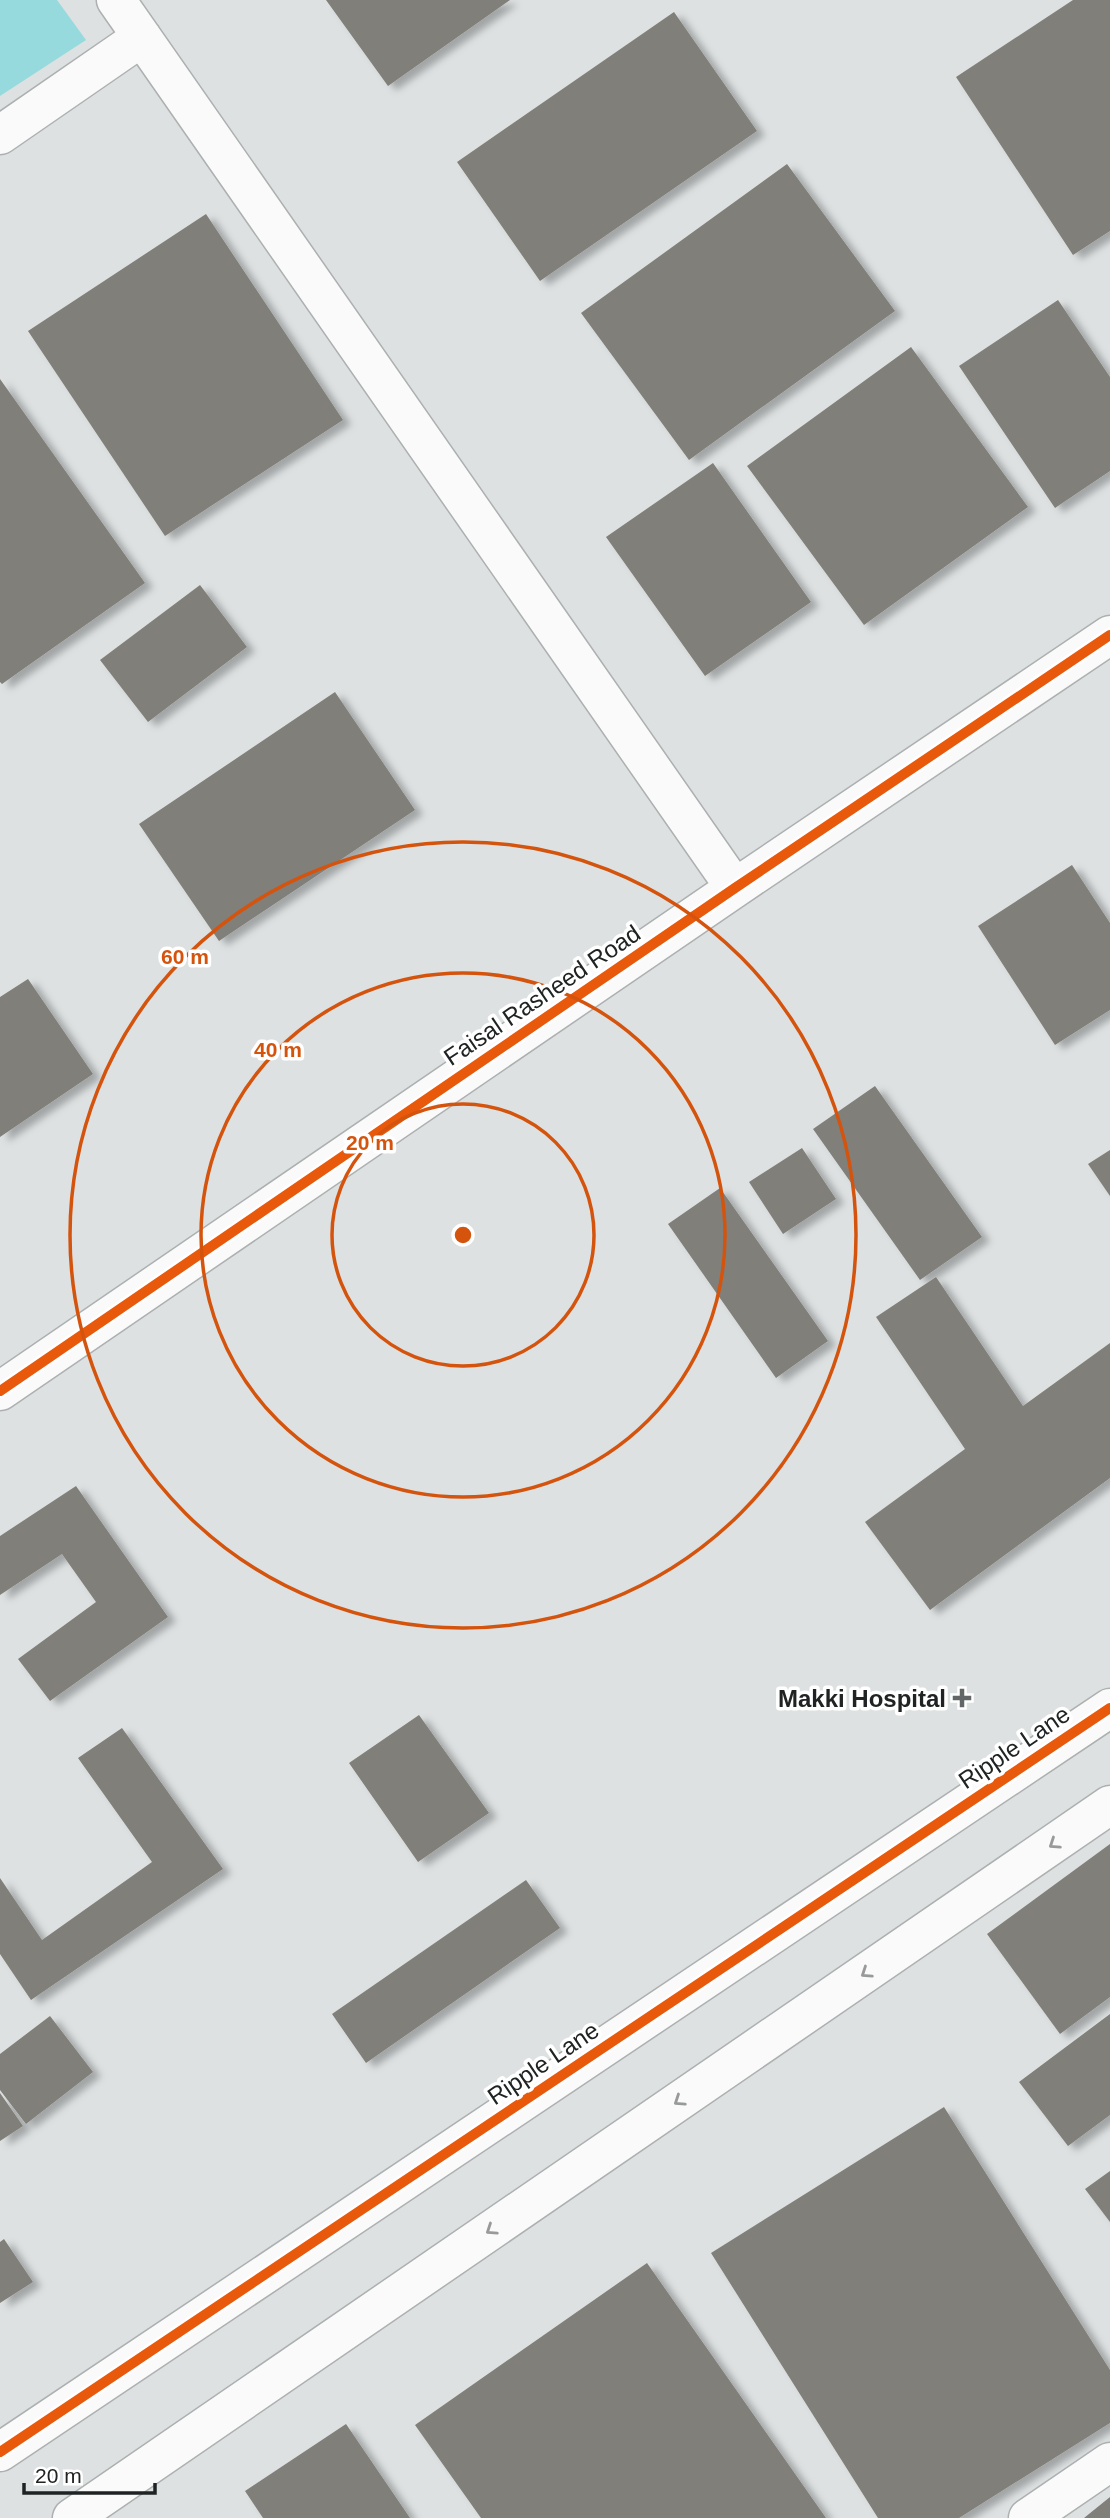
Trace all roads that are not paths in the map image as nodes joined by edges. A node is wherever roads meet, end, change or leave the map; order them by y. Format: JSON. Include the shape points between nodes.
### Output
{"nodes":[{"id":1,"x":116,"y":0,"type":"edge"},
{"id":2,"x":142,"y":37,"type":"junction"},
{"id":3,"x":0,"y":135,"type":"edge"},
{"id":4,"x":1110,"y":635,"type":"edge"},
{"id":5,"x":735,"y":888,"type":"junction"},
{"id":6,"x":0,"y":1391,"type":"edge"},
{"id":7,"x":1110,"y":1708,"type":"edge"},
{"id":8,"x":1110,"y":1805,"type":"edge"},
{"id":9,"x":0,"y":2452,"type":"edge"},
{"id":10,"x":1110,"y":2462,"type":"edge"},
{"id":11,"x":72,"y":2518,"type":"edge"},
{"id":12,"x":1028,"y":2518,"type":"edge"}],
"edges":[{"from":1,"to":2,"type":"street"},
{"from":2,"to":3,"type":"street"},
{"from":2,"to":5,"type":"street"},
{"from":4,"to":5,"type":"street","name":"Faisal Rasheed Road"},
{"from":5,"to":6,"type":"street","name":"Faisal Rasheed Road"},
{"from":7,"to":9,"type":"street","name":"Ripple Lane"},
{"from":8,"to":11,"type":"street","one_way":true},
{"from":10,"to":12,"type":"street"}]}
